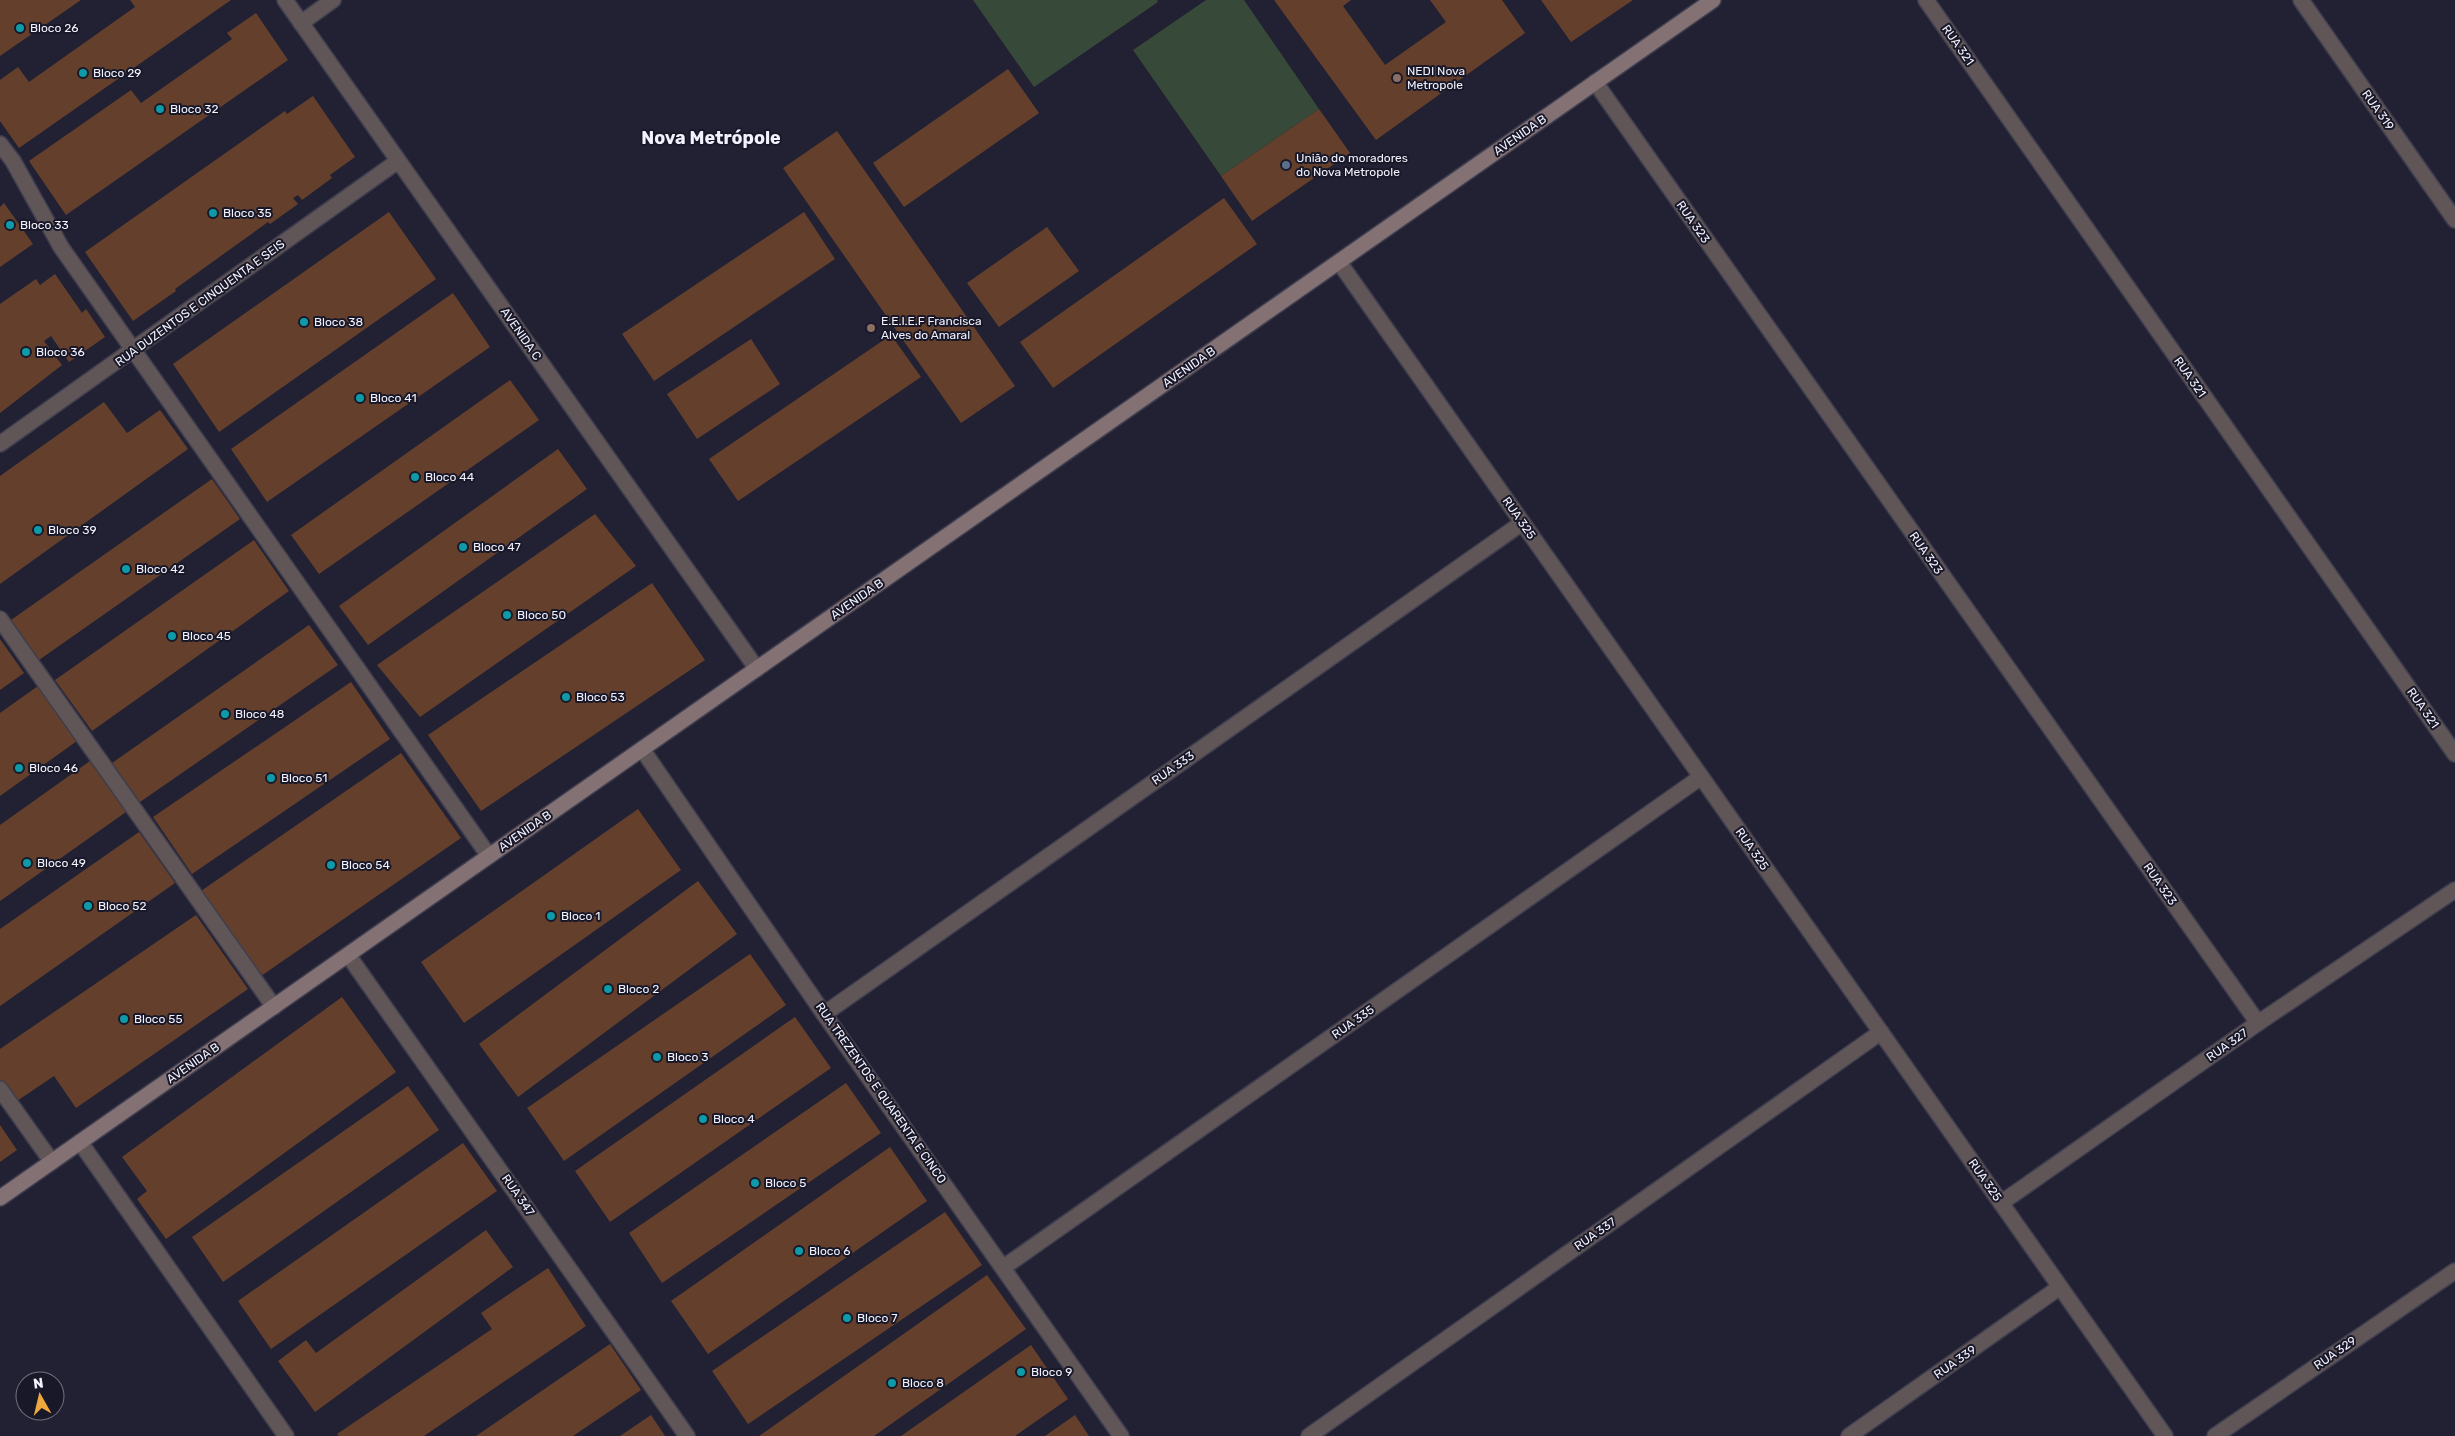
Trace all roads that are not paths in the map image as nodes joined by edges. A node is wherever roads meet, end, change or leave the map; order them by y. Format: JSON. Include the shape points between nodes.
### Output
{"nodes":[{"id":1,"x":285,"y":0,"type":"edge"},
{"id":2,"x":333,"y":0,"type":"edge"},
{"id":3,"x":1714,"y":0,"type":"edge"},
{"id":4,"x":1926,"y":0,"type":"edge"},
{"id":5,"x":2301,"y":0,"type":"edge"},
{"id":6,"x":301,"y":23,"type":"junction"},
{"id":7,"x":1595,"y":82,"type":"junction"},
{"id":8,"x":0,"y":144,"type":"edge"},
{"id":9,"x":398,"y":161,"type":"junction"},
{"id":10,"x":2455,"y":220,"type":"edge"},
{"id":11,"x":1339,"y":262,"type":"junction"},
{"id":12,"x":134,"y":350,"type":"junction"},
{"id":13,"x":0,"y":444,"type":"edge"},
{"id":14,"x":1522,"y":523,"type":"junction"},
{"id":15,"x":0,"y":619,"type":"edge"},
{"id":16,"x":757,"y":669,"type":"junction"},
{"id":17,"x":642,"y":749,"type":"junction"},
{"id":18,"x":2455,"y":754,"type":"edge"},
{"id":19,"x":1701,"y":778,"type":"junction"},
{"id":20,"x":489,"y":856,"type":"junction"},
{"id":21,"x":2455,"y":890,"type":"edge"},
{"id":22,"x":348,"y":955,"type":"junction"},
{"id":23,"x":274,"y":1007,"type":"junction"},
{"id":24,"x":824,"y":1014,"type":"junction"},
{"id":25,"x":2258,"y":1023,"type":"junction"},
{"id":26,"x":1881,"y":1032,"type":"junction"},
{"id":27,"x":0,"y":1088,"type":"edge"},
{"id":28,"x":80,"y":1142,"type":"junction"},
{"id":29,"x":52,"y":1162,"type":"junction"},
{"id":30,"x":0,"y":1198,"type":"edge"},
{"id":31,"x":2001,"y":1203,"type":"junction"},
{"id":32,"x":1004,"y":1267,"type":"junction"},
{"id":33,"x":2455,"y":1271,"type":"edge"},
{"id":34,"x":2060,"y":1287,"type":"junction"},
{"id":35,"x":286,"y":1436,"type":"edge"},
{"id":36,"x":687,"y":1436,"type":"edge"},
{"id":37,"x":1121,"y":1436,"type":"edge"},
{"id":38,"x":1309,"y":1436,"type":"edge"},
{"id":39,"x":1849,"y":1436,"type":"edge"},
{"id":40,"x":2165,"y":1436,"type":"edge"},
{"id":41,"x":2215,"y":1436,"type":"edge"}],
"edges":[{"from":1,"to":6,"type":"street","name":"AVENIDA C"},
{"from":2,"to":6,"type":"street"},
{"from":3,"to":7,"type":"street","name":"AVENIDA B"},
{"from":4,"to":18,"type":"street","name":"RUA 321"},
{"from":5,"to":10,"type":"street","name":"RUA 319"},
{"from":6,"to":9,"type":"street","name":"AVENIDA C"},
{"from":7,"to":11,"type":"street","name":"AVENIDA B"},
{"from":7,"to":25,"type":"street","name":"RUA 323"},
{"from":8,"to":12,"type":"street","via":[[13,161],[61,247]]},
{"from":9,"to":12,"type":"street","name":"RUA DUZENTOS E CINQUENTA E SEIS"},
{"from":9,"to":16,"type":"street","name":"AVENIDA C"},
{"from":11,"to":14,"type":"street","name":"RUA 325"},
{"from":11,"to":16,"type":"street","name":"AVENIDA B"},
{"from":12,"to":13,"type":"street","name":"RUA DUZENTOS E CINQUENTA E SEIS"},
{"from":12,"to":20,"type":"street"},
{"from":14,"to":19,"type":"street","name":"RUA 325"},
{"from":14,"to":24,"type":"street","name":"RUA 333"},
{"from":15,"to":23,"type":"street"},
{"from":16,"to":17,"type":"street","name":"AVENIDA B"},
{"from":17,"to":20,"type":"street","name":"AVENIDA B"},
{"from":17,"to":24,"type":"street","name":"RUA TREZENTOS E QUARENTA E CINCO"},
{"from":19,"to":26,"type":"street","name":"RUA 325"},
{"from":19,"to":32,"type":"street","name":"RUA 335"},
{"from":20,"to":22,"type":"street","name":"AVENIDA B"},
{"from":21,"to":25,"type":"street","name":"RUA 327"},
{"from":22,"to":23,"type":"street","name":"AVENIDA B"},
{"from":22,"to":36,"type":"street","name":"RUA 347"},
{"from":23,"to":28,"type":"street","name":"AVENIDA B"},
{"from":24,"to":32,"type":"street","name":"RUA TREZENTOS E QUARENTA E CINCO"},
{"from":25,"to":31,"type":"street","name":"RUA 327"},
{"from":26,"to":31,"type":"street","name":"RUA 325"},
{"from":26,"to":38,"type":"street","name":"RUA 337"},
{"from":27,"to":29,"type":"street"},
{"from":28,"to":29,"type":"street","name":"AVENIDA B"},
{"from":28,"to":35,"type":"street"},
{"from":29,"to":30,"type":"street","name":"AVENIDA B"},
{"from":31,"to":34,"type":"street","name":"RUA 325"},
{"from":32,"to":37,"type":"street","name":"RUA TREZENTOS E QUARENTA E CINCO"},
{"from":33,"to":41,"type":"street","name":"RUA 329"},
{"from":34,"to":39,"type":"street","name":"RUA 339"},
{"from":34,"to":40,"type":"street","name":"RUA 325"}]}
